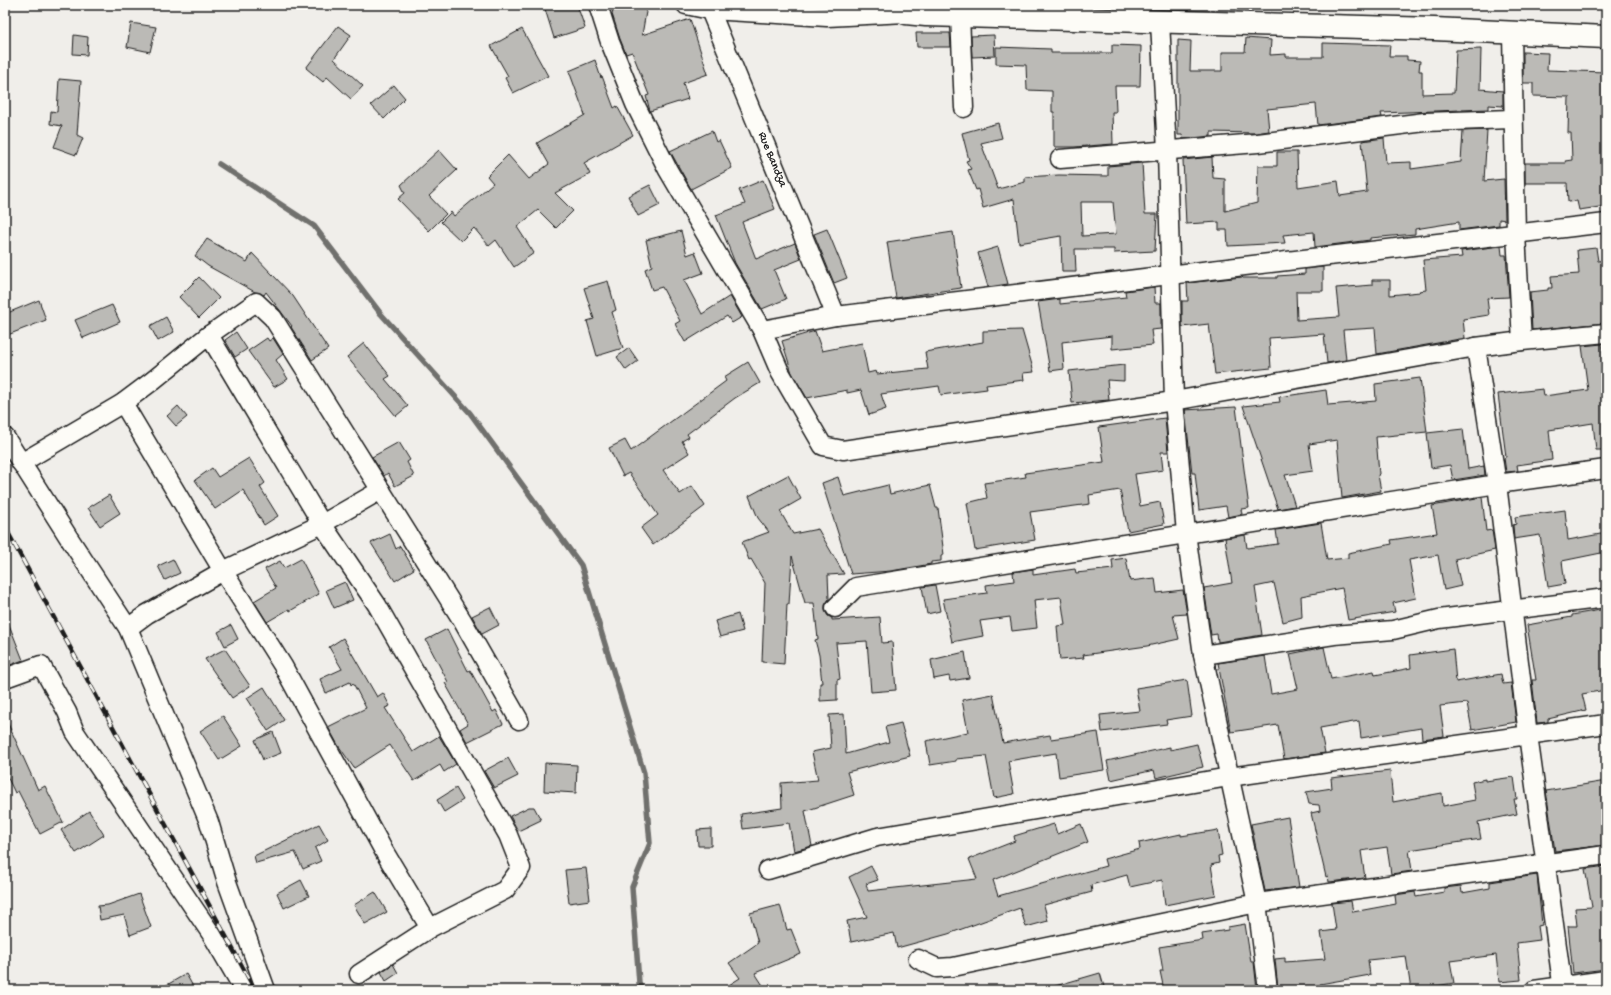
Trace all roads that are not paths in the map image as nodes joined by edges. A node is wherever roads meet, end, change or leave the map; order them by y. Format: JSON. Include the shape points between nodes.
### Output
{"nodes":[{"id":1,"x":598,"y":5,"type":"edge"},
{"id":2,"x":686,"y":5,"type":"edge"},
{"id":3,"x":708,"y":8,"type":"edge"},
{"id":4,"x":914,"y":10,"type":"edge"},
{"id":5,"x":1051,"y":12,"type":"edge"},
{"id":6,"x":960,"y":16,"type":"junction"},
{"id":7,"x":1160,"y":22,"type":"junction"},
{"id":8,"x":1512,"y":34,"type":"junction"},
{"id":9,"x":1606,"y":37,"type":"edge"},
{"id":10,"x":964,"y":108,"type":"dead end"},
{"id":11,"x":1512,"y":119,"type":"junction"},
{"id":12,"x":1167,"y":151,"type":"junction"},
{"id":13,"x":1060,"y":159,"type":"dead end"},
{"id":14,"x":1606,"y":223,"type":"edge"},
{"id":15,"x":1516,"y":234,"type":"junction"},
{"id":16,"x":1169,"y":275,"type":"junction"},
{"id":17,"x":836,"y":316,"type":"junction"},
{"id":18,"x":762,"y":330,"type":"junction"},
{"id":19,"x":1606,"y":333,"type":"edge"},
{"id":20,"x":209,"y":335,"type":"junction"},
{"id":21,"x":1522,"y":341,"type":"junction"},
{"id":22,"x":1476,"y":348,"type":"junction"},
{"id":23,"x":1174,"y":401,"type":"junction"},
{"id":24,"x":123,"y":403,"type":"junction"},
{"id":25,"x":5,"y":436,"type":"edge"},
{"id":26,"x":21,"y":463,"type":"junction"},
{"id":27,"x":1606,"y":469,"type":"edge"},
{"id":28,"x":1497,"y":484,"type":"junction"},
{"id":29,"x":381,"y":490,"type":"junction"},
{"id":30,"x":322,"y":524,"type":"junction"},
{"id":31,"x":1186,"y":533,"type":"junction"},
{"id":32,"x":223,"y":571,"type":"junction"},
{"id":33,"x":1606,"y":598,"type":"edge"},
{"id":34,"x":835,"y":608,"type":"dead end"},
{"id":35,"x":1514,"y":610,"type":"junction"},
{"id":36,"x":128,"y":628,"type":"junction"},
{"id":37,"x":1203,"y":655,"type":"junction"},
{"id":38,"x":5,"y":678,"type":"edge"},
{"id":39,"x":519,"y":720,"type":"dead end"},
{"id":40,"x":1606,"y":724,"type":"edge"},
{"id":41,"x":1528,"y":734,"type":"junction"},
{"id":42,"x":1229,"y":777,"type":"junction"},
{"id":43,"x":1606,"y":855,"type":"edge"},
{"id":44,"x":1545,"y":864,"type":"junction"},
{"id":45,"x":768,"y":870,"type":"dead end"},
{"id":46,"x":1257,"y":903,"type":"junction"},
{"id":47,"x":430,"y":928,"type":"junction"},
{"id":48,"x":918,"y":959,"type":"dead end"},
{"id":49,"x":359,"y":974,"type":"dead end"},
{"id":50,"x":1606,"y":980,"type":"edge"},
{"id":51,"x":1562,"y":988,"type":"edge"},
{"id":52,"x":244,"y":990,"type":"edge"},
{"id":53,"x":266,"y":990,"type":"edge"},
{"id":54,"x":1268,"y":990,"type":"edge"},
{"id":55,"x":1534,"y":990,"type":"edge"}],
"edges":[{"from":1,"to":18,"type":"street","via":[[635,104],[665,163]]},
{"from":2,"to":3,"type":"street"},
{"from":3,"to":4,"type":"street","via":[[827,17]]},
{"from":3,"to":17,"type":"street","name":"Rue Bandza"},
{"from":4,"to":6,"type":"street"},
{"from":5,"to":6,"type":"street"},
{"from":5,"to":7,"type":"street"},
{"from":6,"to":10,"type":"street"},
{"from":7,"to":8,"type":"street","via":[[1434,29]]},
{"from":7,"to":12,"type":"street"},
{"from":8,"to":9,"type":"street"},
{"from":8,"to":11,"type":"street"},
{"from":11,"to":12,"type":"street","via":[[1425,122],[1258,143]]},
{"from":11,"to":15,"type":"street"},
{"from":12,"to":13,"type":"street"},
{"from":12,"to":16,"type":"street"},
{"from":14,"to":15,"type":"street"},
{"from":15,"to":16,"type":"street"},
{"from":15,"to":21,"type":"street"},
{"from":16,"to":17,"type":"street"},
{"from":16,"to":23,"type":"street"},
{"from":17,"to":18,"type":"street"},
{"from":18,"to":23,"type":"street","via":[[780,372],[823,446],[843,450]]},
{"from":19,"to":21,"type":"street"},
{"from":20,"to":24,"type":"street"},
{"from":20,"to":29,"type":"street","via":[[256,302],[273,318]]},
{"from":20,"to":30,"type":"street"},
{"from":21,"to":22,"type":"street"},
{"from":22,"to":23,"type":"street"},
{"from":22,"to":28,"type":"street"},
{"from":23,"to":31,"type":"street"},
{"from":24,"to":26,"type":"street"},
{"from":24,"to":32,"type":"street"},
{"from":25,"to":26,"type":"street"},
{"from":26,"to":36,"type":"street"},
{"from":27,"to":28,"type":"street"},
{"from":28,"to":31,"type":"street"},
{"from":28,"to":35,"type":"street"},
{"from":29,"to":30,"type":"street"},
{"from":29,"to":39,"type":"street","via":[[462,620]]},
{"from":30,"to":32,"type":"street"},
{"from":30,"to":47,"type":"street","via":[[377,605],[508,835],[521,868],[505,890]]},
{"from":31,"to":34,"type":"street","via":[[856,587]]},
{"from":31,"to":37,"type":"street"},
{"from":32,"to":36,"type":"street","via":[[147,614]]},
{"from":32,"to":47,"type":"street","via":[[283,666],[385,853]]},
{"from":33,"to":35,"type":"street"},
{"from":35,"to":37,"type":"street","via":[[1439,619],[1393,630],[1334,635]]},
{"from":35,"to":41,"type":"street"},
{"from":36,"to":53,"type":"street","via":[[209,822],[227,882]]},
{"from":37,"to":42,"type":"street"},
{"from":38,"to":52,"type":"street","via":[[41,665],[75,732],[212,935]]},
{"from":40,"to":41,"type":"street"},
{"from":41,"to":42,"type":"street"},
{"from":41,"to":44,"type":"street"},
{"from":42,"to":45,"type":"street","via":[[877,837]]},
{"from":42,"to":46,"type":"street"},
{"from":43,"to":44,"type":"street"},
{"from":44,"to":46,"type":"street"},
{"from":44,"to":51,"type":"street"},
{"from":46,"to":48,"type":"street","via":[[953,967],[937,968]]},
{"from":46,"to":54,"type":"street"},
{"from":47,"to":49,"type":"street"},
{"from":50,"to":51,"type":"street"},
{"from":51,"to":55,"type":"street"}]}
